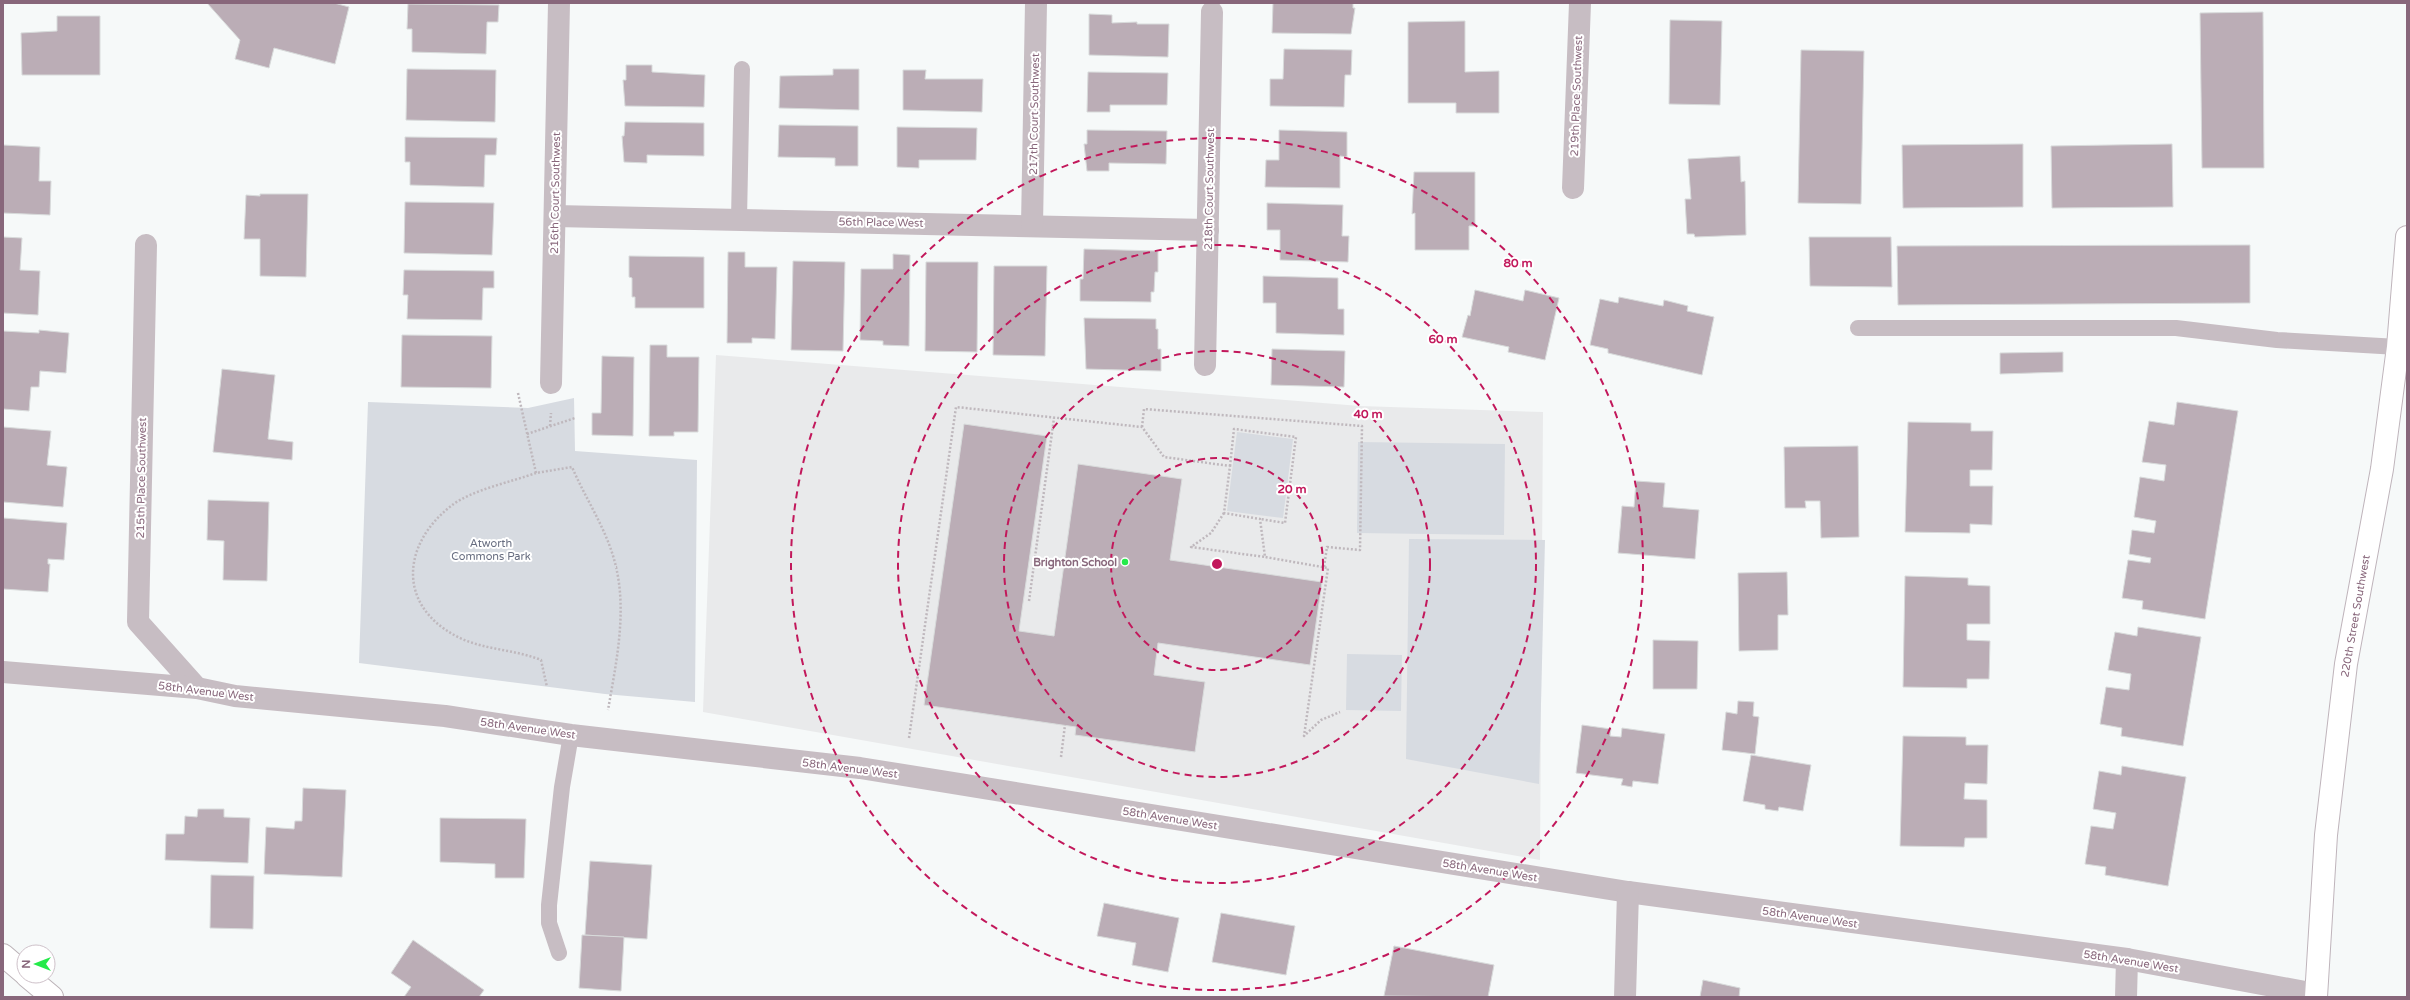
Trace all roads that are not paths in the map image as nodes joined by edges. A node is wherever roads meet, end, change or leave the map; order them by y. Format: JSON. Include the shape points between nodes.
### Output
{"nodes":[{"id":1,"x":559,"y":3,"type":"edge"},
{"id":2,"x":1036,"y":3,"type":"edge"},
{"id":3,"x":1580,"y":3,"type":"edge"},
{"id":4,"x":1212,"y":12,"type":"dead end"},
{"id":5,"x":742,"y":69,"type":"dead end"},
{"id":6,"x":1573,"y":188,"type":"dead end"},
{"id":7,"x":555,"y":216,"type":"junction"},
{"id":8,"x":739,"y":219,"type":"junction"},
{"id":9,"x":1032,"y":225,"type":"junction"},
{"id":10,"x":1208,"y":230,"type":"junction"},
{"id":11,"x":2407,"y":237,"type":"edge"},
{"id":12,"x":146,"y":245,"type":"dead end"},
{"id":13,"x":2404,"y":315,"type":"edge"},
{"id":14,"x":1858,"y":328,"type":"dead end"},
{"id":15,"x":2398,"y":347,"type":"junction"},
{"id":16,"x":1205,"y":365,"type":"dead end"},
{"id":17,"x":551,"y":382,"type":"dead end"},
{"id":18,"x":3,"y":672,"type":"edge"},
{"id":19,"x":197,"y":688,"type":"junction"},
{"id":20,"x":571,"y":735,"type":"junction"},
{"id":21,"x":1628,"y":892,"type":"junction"},
{"id":22,"x":559,"y":953,"type":"dead end"},
{"id":23,"x":3,"y":955,"type":"edge"},
{"id":24,"x":2127,"y":959,"type":"junction"},
{"id":25,"x":16,"y":966,"type":"edge"},
{"id":26,"x":37,"y":984,"type":"edge"},
{"id":27,"x":2321,"y":996,"type":"edge"},
{"id":28,"x":52,"y":997,"type":"edge"},
{"id":29,"x":1625,"y":997,"type":"edge"},
{"id":30,"x":2126,"y":997,"type":"edge"}],
"edges":[{"from":1,"to":7,"type":"street","name":"216th Court Southwest"},
{"from":2,"to":9,"type":"street","name":"217th Court Southwest"},
{"from":3,"to":6,"type":"street","name":"219th Place Southwest"},
{"from":4,"to":10,"type":"street","name":"218th Court Southwest"},
{"from":5,"to":8,"type":"lane"},
{"from":7,"to":8,"type":"street","name":"56th Place West"},
{"from":7,"to":17,"type":"street","name":"216th Court Southwest"},
{"from":8,"to":9,"type":"street","name":"56th Place West"},
{"from":9,"to":10,"type":"street","name":"56th Place West"},
{"from":10,"to":16,"type":"street","name":"218th Court Southwest"},
{"from":11,"to":13,"type":"main road","name":"220th Street Southwest"},
{"from":12,"to":19,"type":"street","name":"215th Place Southwest","via":[[138,622]]},
{"from":13,"to":15,"type":"main road","name":"220th Street Southwest"},
{"from":14,"to":15,"type":"lane","via":[[2176,328],[2278,340]]},
{"from":15,"to":27,"type":"main road","name":"220th Street Southwest","via":[[2382,469],[2346,664],[2326,835]]},
{"from":18,"to":19,"type":"street","name":"58th Avenue West"},
{"from":19,"to":20,"type":"street","name":"58th Avenue West","via":[[235,696],[445,716]]},
{"from":20,"to":21,"type":"street","name":"58th Avenue West","via":[[860,768]]},
{"from":20,"to":22,"type":"lane","via":[[562,787],[549,906],[549,923]]},
{"from":21,"to":24,"type":"street","name":"58th Avenue West"},
{"from":21,"to":29,"type":"street"},
{"from":23,"to":25,"type":"main road"},
{"from":24,"to":27,"type":"street","name":"58th Avenue West"},
{"from":24,"to":30,"type":"street"},
{"from":26,"to":28,"type":"main road"}]}
